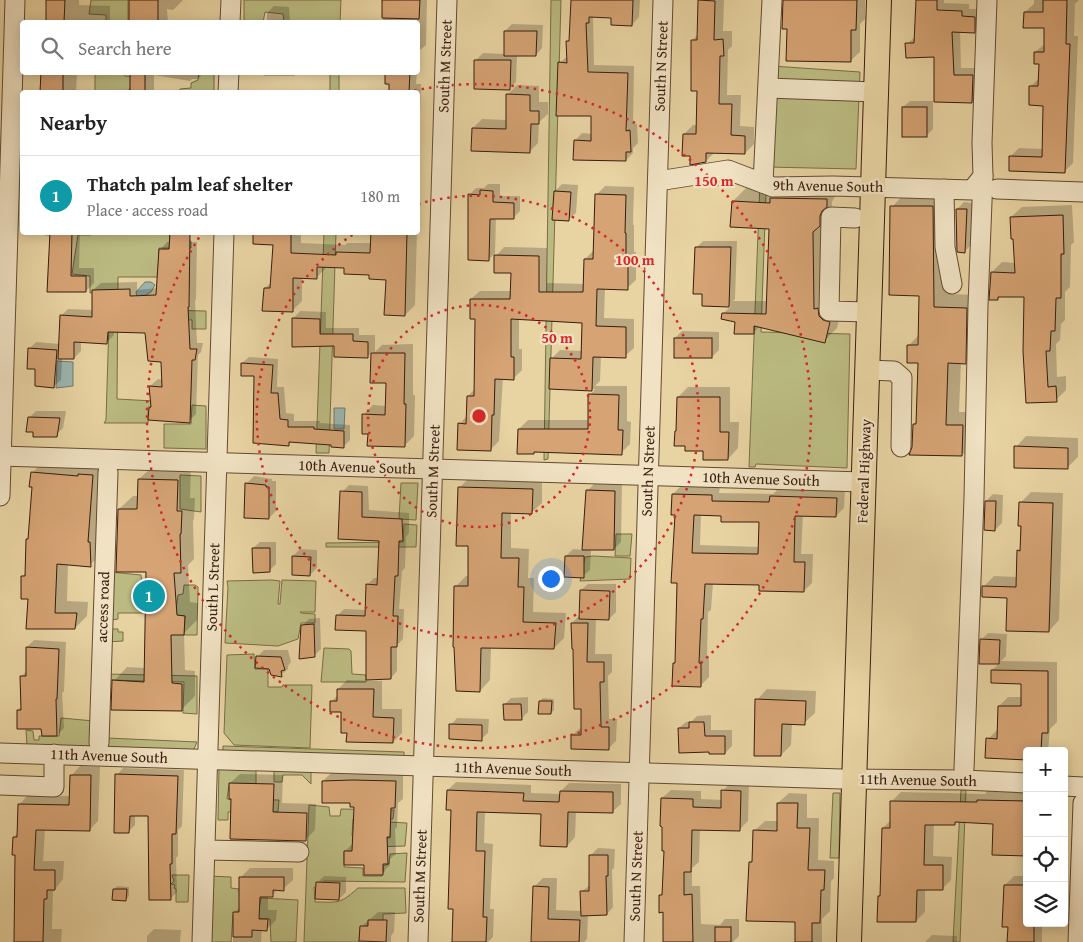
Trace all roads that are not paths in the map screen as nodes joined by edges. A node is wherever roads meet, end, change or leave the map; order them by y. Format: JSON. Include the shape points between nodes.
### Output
{"nodes":[{"id":1,"x":15,"y":0,"type":"edge"},
{"id":2,"x":231,"y":0,"type":"edge"},
{"id":3,"x":447,"y":0,"type":"edge"},
{"id":4,"x":663,"y":0,"type":"edge"},
{"id":5,"x":772,"y":0,"type":"edge"},
{"id":6,"x":878,"y":0,"type":"edge"},
{"id":7,"x":987,"y":0,"type":"edge"},
{"id":8,"x":230,"y":20,"type":"edge"},
{"id":9,"x":229,"y":75,"type":"edge"},
{"id":10,"x":768,"y":88,"type":"junction"},
{"id":11,"x":228,"y":90,"type":"edge"},
{"id":12,"x":876,"y":92,"type":"junction"},
{"id":13,"x":5,"y":155,"type":"edge"},
{"id":14,"x":658,"y":181,"type":"junction"},
{"id":15,"x":763,"y":183,"type":"junction"},
{"id":16,"x":977,"y":183,"type":"junction"},
{"id":17,"x":873,"y":187,"type":"junction"},
{"id":18,"x":944,"y":189,"type":"junction"},
{"id":19,"x":997,"y":189,"type":"dead end"},
{"id":20,"x":1083,"y":192,"type":"edge"},
{"id":21,"x":855,"y":218,"type":"dead end"},
{"id":22,"x":224,"y":235,"type":"edge"},
{"id":23,"x":952,"y":284,"type":"dead end"},
{"id":24,"x":869,"y":312,"type":"junction"},
{"id":25,"x":867,"y":370,"type":"junction"},
{"id":26,"x":1,"y":422,"type":"edge"},
{"id":27,"x":901,"y":447,"type":"dead end"},
{"id":28,"x":1,"y":456,"type":"edge"},
{"id":29,"x":217,"y":463,"type":"junction"},
{"id":30,"x":432,"y":469,"type":"junction"},
{"id":31,"x":108,"y":472,"type":"dead end"},
{"id":32,"x":648,"y":476,"type":"junction"},
{"id":33,"x":863,"y":482,"type":"junction"},
{"id":34,"x":0,"y":496,"type":"edge"},
{"id":35,"x":99,"y":743,"type":"dead end"},
{"id":36,"x":0,"y":753,"type":"edge"},
{"id":37,"x":54,"y":754,"type":"junction"},
{"id":38,"x":208,"y":759,"type":"junction"},
{"id":39,"x":423,"y":766,"type":"junction"},
{"id":40,"x":964,"y":769,"type":"dead end"},
{"id":41,"x":639,"y":772,"type":"junction"},
{"id":42,"x":854,"y":779,"type":"junction"},
{"id":43,"x":1023,"y":784,"type":"edge"},
{"id":44,"x":0,"y":785,"type":"edge"},
{"id":45,"x":1068,"y":786,"type":"edge"},
{"id":46,"x":1083,"y":787,"type":"edge"},
{"id":47,"x":1083,"y":803,"type":"edge"},
{"id":48,"x":205,"y":850,"type":"junction"},
{"id":49,"x":299,"y":852,"type":"dead end"},
{"id":50,"x":202,"y":942,"type":"edge"},
{"id":51,"x":418,"y":942,"type":"edge"},
{"id":52,"x":634,"y":942,"type":"edge"},
{"id":53,"x":849,"y":942,"type":"edge"},
{"id":54,"x":1078,"y":942,"type":"edge"}],
"edges":[{"from":1,"to":13,"type":"street"},
{"from":2,"to":8,"type":"street"},
{"from":3,"to":30,"type":"street","name":"South M Street"},
{"from":4,"to":14,"type":"street","name":"South N Street"},
{"from":5,"to":10,"type":"street"},
{"from":6,"to":12,"type":"main road","name":"Federal Highway"},
{"from":7,"to":16,"type":"street","via":[[982,143]]},
{"from":9,"to":11,"type":"street"},
{"from":10,"to":12,"type":"street"},
{"from":10,"to":15,"type":"street"},
{"from":12,"to":17,"type":"main road","name":"Federal Highway"},
{"from":13,"to":26,"type":"street"},
{"from":14,"to":15,"type":"street","name":"9th Avenue South","via":[[728,170]]},
{"from":14,"to":32,"type":"street","name":"South N Street"},
{"from":15,"to":17,"type":"street","name":"9th Avenue South","via":[[774,187]]},
{"from":16,"to":18,"type":"street","name":"9th Avenue South"},
{"from":16,"to":40,"type":"street","via":[[974,498]]},
{"from":17,"to":18,"type":"street","name":"9th Avenue South"},
{"from":17,"to":24,"type":"main road","name":"Federal Highway"},
{"from":18,"to":23,"type":"street","via":[[945,247]]},
{"from":19,"to":20,"type":"street"},
{"from":21,"to":24,"type":"street","via":[[830,217],[829,311]]},
{"from":22,"to":29,"type":"street","name":"South L Street"},
{"from":24,"to":25,"type":"main road","name":"Federal Highway"},
{"from":25,"to":27,"type":"street","via":[[894,371],[902,378]]},
{"from":25,"to":33,"type":"main road","name":"Federal Highway"},
{"from":26,"to":28,"type":"street"},
{"from":28,"to":29,"type":"street","name":"10th Avenue South"},
{"from":28,"to":34,"type":"street"},
{"from":29,"to":30,"type":"street","name":"10th Avenue South"},
{"from":29,"to":38,"type":"street","name":"South L Street"},
{"from":30,"to":32,"type":"street","name":"10th Avenue South"},
{"from":30,"to":39,"type":"street","name":"South M Street"},
{"from":31,"to":35,"type":"street","name":"access road"},
{"from":32,"to":33,"type":"street","name":"10th Avenue South"},
{"from":32,"to":41,"type":"street","name":"South N Street"},
{"from":33,"to":42,"type":"main road","name":"Federal Highway"},
{"from":36,"to":37,"type":"street","name":"11th Avenue South"},
{"from":37,"to":38,"type":"street","name":"11th Avenue South"},
{"from":37,"to":44,"type":"street","via":[[54,787]]},
{"from":38,"to":39,"type":"street","name":"11th Avenue South"},
{"from":38,"to":48,"type":"street","name":"South L Street"},
{"from":39,"to":41,"type":"street","name":"11th Avenue South"},
{"from":39,"to":51,"type":"street","name":"South M Street"},
{"from":41,"to":42,"type":"street","name":"11th Avenue South"},
{"from":41,"to":52,"type":"street","name":"South N Street"},
{"from":42,"to":43,"type":"street","name":"11th Avenue South"},
{"from":42,"to":53,"type":"main road","name":"Federal Highway"},
{"from":45,"to":46,"type":"street"},
{"from":47,"to":54,"type":"street"},
{"from":48,"to":49,"type":"street"},
{"from":48,"to":50,"type":"street","name":"South L Street"}]}
